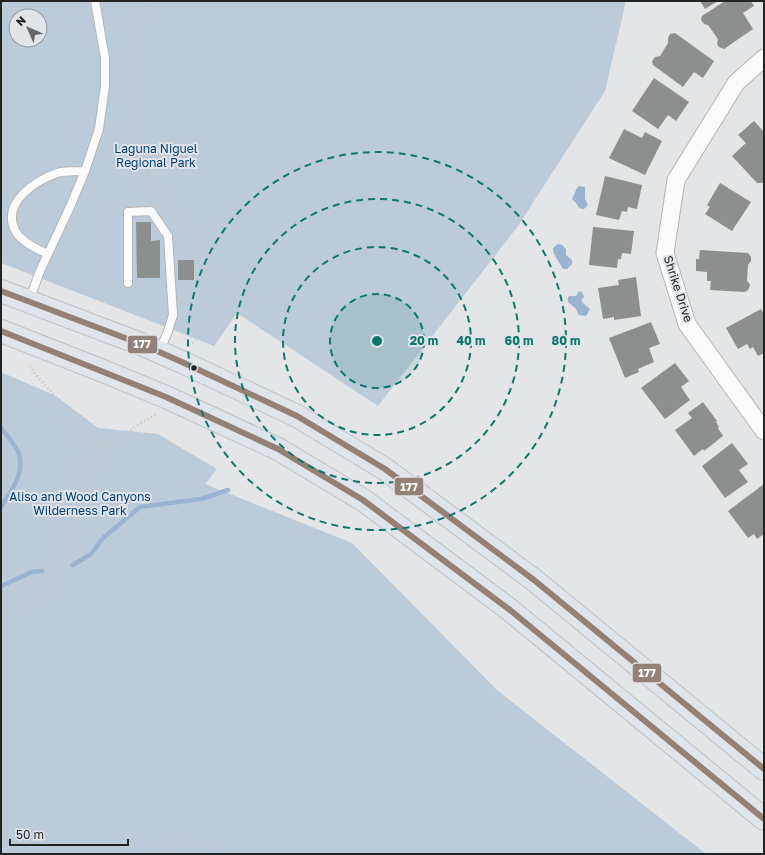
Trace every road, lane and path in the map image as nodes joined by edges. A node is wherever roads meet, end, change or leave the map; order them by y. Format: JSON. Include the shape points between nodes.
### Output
{"nodes":[{"id":1,"x":96,"y":1,"type":"edge"},
{"id":2,"x":146,"y":1,"type":"edge"},
{"id":3,"x":764,"y":58,"type":"edge"},
{"id":4,"x":85,"y":172,"type":"junction"},
{"id":5,"x":48,"y":254,"type":"junction"},
{"id":6,"x":128,"y":283,"type":"dead end"},
{"id":7,"x":1,"y":291,"type":"edge"},
{"id":8,"x":28,"y":302,"type":"junction"},
{"id":9,"x":1,"y":331,"type":"edge"},
{"id":10,"x":190,"y":346,"type":"dead end"},
{"id":11,"x":158,"y":352,"type":"junction"},
{"id":12,"x":30,"y":366,"type":"dead end"},
{"id":13,"x":158,"y":414,"type":"dead end"},
{"id":14,"x":764,"y":431,"type":"edge"},
{"id":15,"x":98,"y":445,"type":"junction"},
{"id":16,"x":1,"y":617,"type":"edge"},
{"id":17,"x":764,"y":769,"type":"edge"},
{"id":18,"x":764,"y":819,"type":"edge"},
{"id":19,"x":157,"y":854,"type":"edge"},
{"id":20,"x":235,"y":854,"type":"edge"}],
"edges":[{"from":1,"to":4,"type":"lane","via":[[106,58],[105,86],[99,129]]},
{"from":2,"to":10,"type":"path","via":[[130,92],[140,125],[139,150],[151,176],[214,261],[227,286],[228,301],[216,320]]},
{"from":3,"to":14,"type":"street","name":"Shrike Drive","via":[[736,83],[676,180],[665,253],[687,324]]},
{"from":4,"to":5,"type":"lane"},
{"from":4,"to":5,"type":"lane","via":[[59,172],[39,181],[24,192],[15,203],[12,216],[14,228],[29,244]]},
{"from":5,"to":8,"type":"lane"},
{"from":6,"to":11,"type":"lane","via":[[128,212],[151,211],[168,236],[173,315]]},
{"from":7,"to":8,"type":"main road"},
{"from":8,"to":11,"type":"main road"},
{"from":9,"to":18,"type":"main road","via":[[166,397],[278,449],[363,500],[510,610]]},
{"from":11,"to":17,"type":"main road","via":[[297,416],[385,469],[534,580]]},
{"from":12,"to":15,"type":"path","via":[[34,374],[81,422]]},
{"from":13,"to":15,"type":"path","via":[[112,441]]},
{"from":15,"to":16,"type":"path","via":[[97,459],[58,584],[39,601]]},
{"from":19,"to":20,"type":"path","via":[[166,845],[186,840]]}]}
